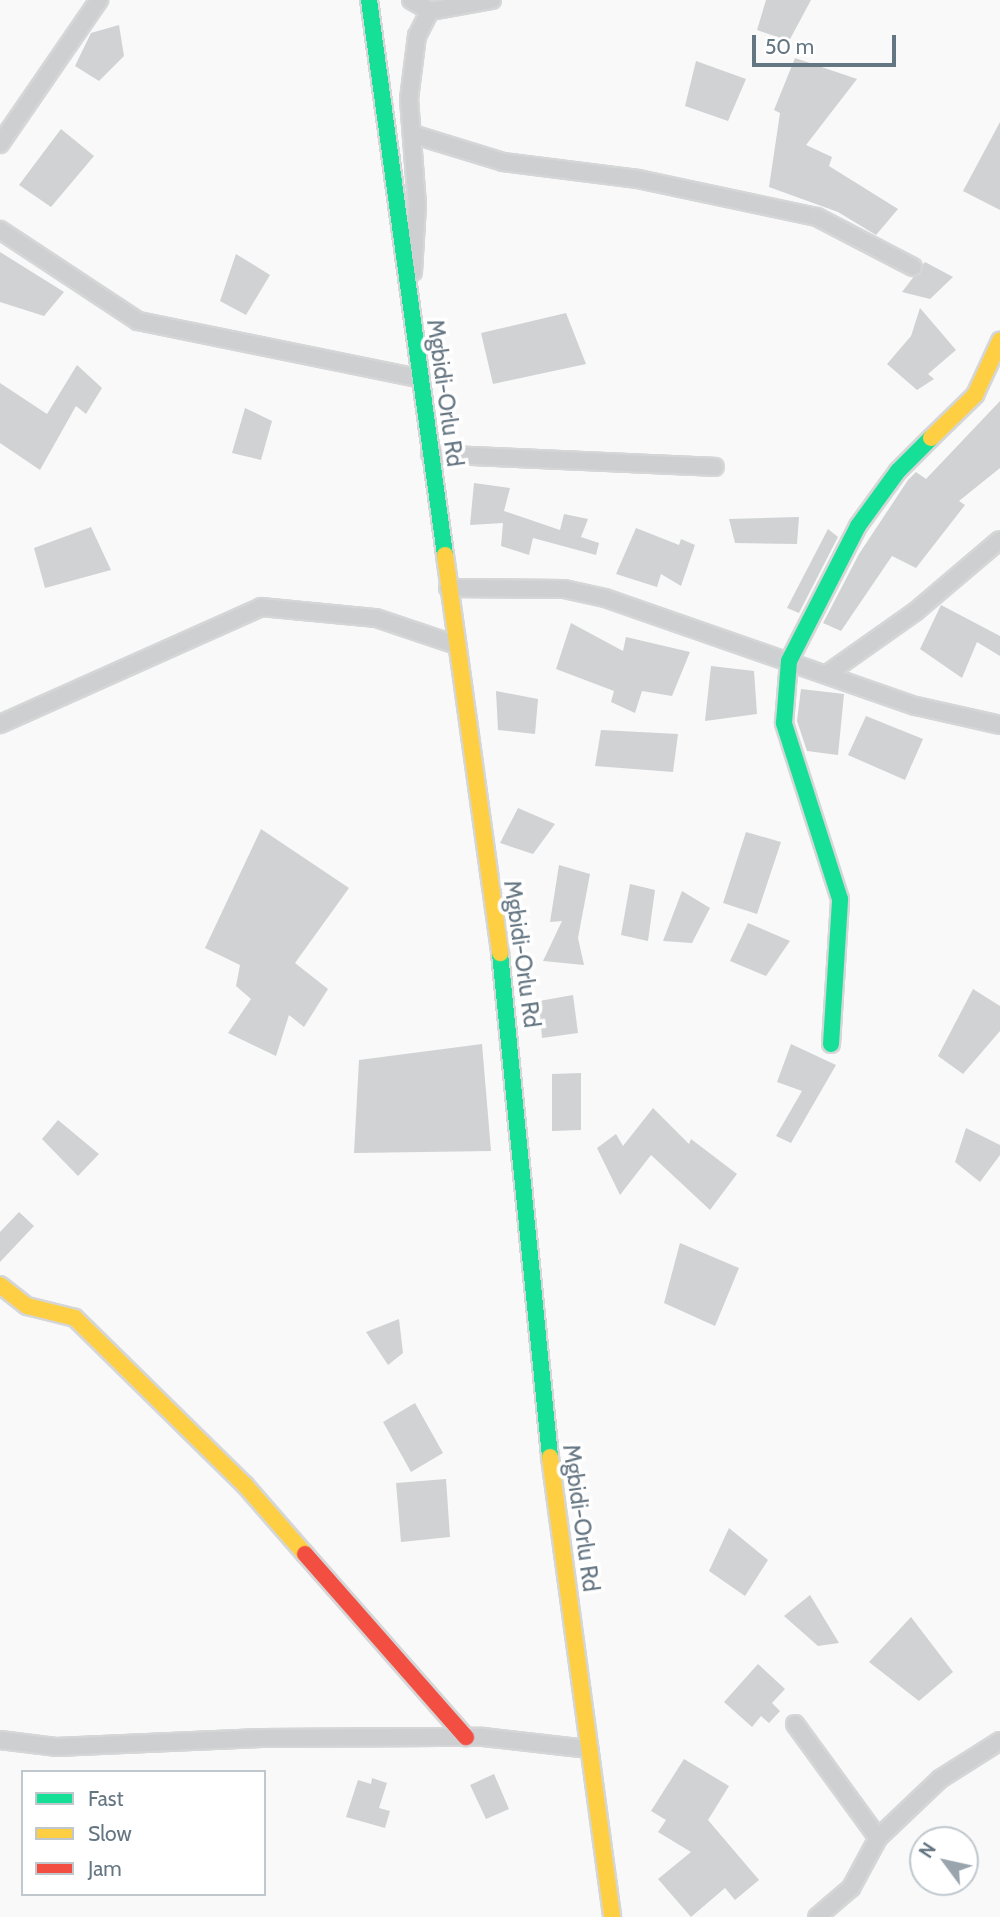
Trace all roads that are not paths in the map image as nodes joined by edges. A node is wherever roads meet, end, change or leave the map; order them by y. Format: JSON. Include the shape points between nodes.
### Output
{"nodes":[{"id":1,"x":99,"y":0,"type":"edge"},
{"id":2,"x":369,"y":0,"type":"edge"},
{"id":3,"x":411,"y":0,"type":"edge"},
{"id":4,"x":492,"y":0,"type":"edge"},
{"id":5,"x":430,"y":11,"type":"junction"},
{"id":6,"x":412,"y":134,"type":"junction"},
{"id":7,"x":0,"y":144,"type":"edge"},
{"id":8,"x":0,"y":230,"type":"edge"},
{"id":9,"x":912,"y":267,"type":"dead end"},
{"id":10,"x":411,"y":313,"type":"junction"},
{"id":11,"x":1000,"y":341,"type":"edge"},
{"id":12,"x":419,"y":378,"type":"junction"},
{"id":13,"x":430,"y":454,"type":"junction"},
{"id":14,"x":715,"y":467,"type":"dead end"},
{"id":15,"x":1000,"y":540,"type":"edge"},
{"id":16,"x":448,"y":588,"type":"junction"},
{"id":17,"x":456,"y":645,"type":"junction"},
{"id":18,"x":789,"y":661,"type":"junction"},
{"id":19,"x":827,"y":674,"type":"junction"},
{"id":20,"x":0,"y":724,"type":"edge"},
{"id":21,"x":1000,"y":725,"type":"edge"},
{"id":22,"x":831,"y":1044,"type":"dead end"},
{"id":23,"x":0,"y":1285,"type":"edge"},
{"id":24,"x":795,"y":1724,"type":"dead end"},
{"id":25,"x":466,"y":1737,"type":"junction"},
{"id":26,"x":0,"y":1740,"type":"edge"},
{"id":27,"x":1000,"y":1741,"type":"edge"},
{"id":28,"x":589,"y":1749,"type":"junction"},
{"id":29,"x":878,"y":1838,"type":"junction"},
{"id":30,"x":612,"y":1917,"type":"edge"},
{"id":31,"x":817,"y":1917,"type":"edge"}],
"edges":[{"from":1,"to":7,"type":"street"},
{"from":2,"to":10,"type":"main road","name":"Mgbidi-Orlu Rd"},
{"from":3,"to":5,"type":"street"},
{"from":4,"to":5,"type":"street"},
{"from":5,"to":6,"type":"street","via":[[417,36],[409,99]]},
{"from":6,"to":9,"type":"street","via":[[503,162],[638,179],[817,217]]},
{"from":6,"to":10,"type":"street","via":[[417,205]]},
{"from":8,"to":12,"type":"street","via":[[138,321]]},
{"from":10,"to":12,"type":"main road","name":"Mgbidi-Orlu Rd"},
{"from":11,"to":18,"type":"main road","via":[[975,395],[898,471],[858,526]]},
{"from":12,"to":13,"type":"main road","name":"Mgbidi-Orlu Rd"},
{"from":13,"to":14,"type":"street"},
{"from":13,"to":16,"type":"main road","name":"Mgbidi-Orlu Rd"},
{"from":15,"to":19,"type":"street","via":[[915,612]]},
{"from":16,"to":17,"type":"main road","name":"Mgbidi-Orlu Rd"},
{"from":16,"to":18,"type":"street","via":[[564,589],[605,598]]},
{"from":17,"to":20,"type":"street","via":[[376,618],[261,607]]},
{"from":17,"to":28,"type":"main road","name":"Mgbidi-Orlu Rd","via":[[514,1058],[543,1407]]},
{"from":18,"to":19,"type":"street"},
{"from":18,"to":22,"type":"main road","via":[[784,723],[840,899]]},
{"from":19,"to":21,"type":"street","via":[[916,706]]},
{"from":23,"to":25,"type":"main road","via":[[27,1306],[75,1318],[137,1375],[245,1485]]},
{"from":24,"to":29,"type":"street"},
{"from":25,"to":26,"type":"street","via":[[261,1738],[56,1747]]},
{"from":25,"to":28,"type":"street"},
{"from":27,"to":29,"type":"street","via":[[940,1779]]},
{"from":28,"to":30,"type":"main road","name":"Mgbidi-Orlu Rd"},
{"from":29,"to":31,"type":"street","via":[[851,1888]]}]}
